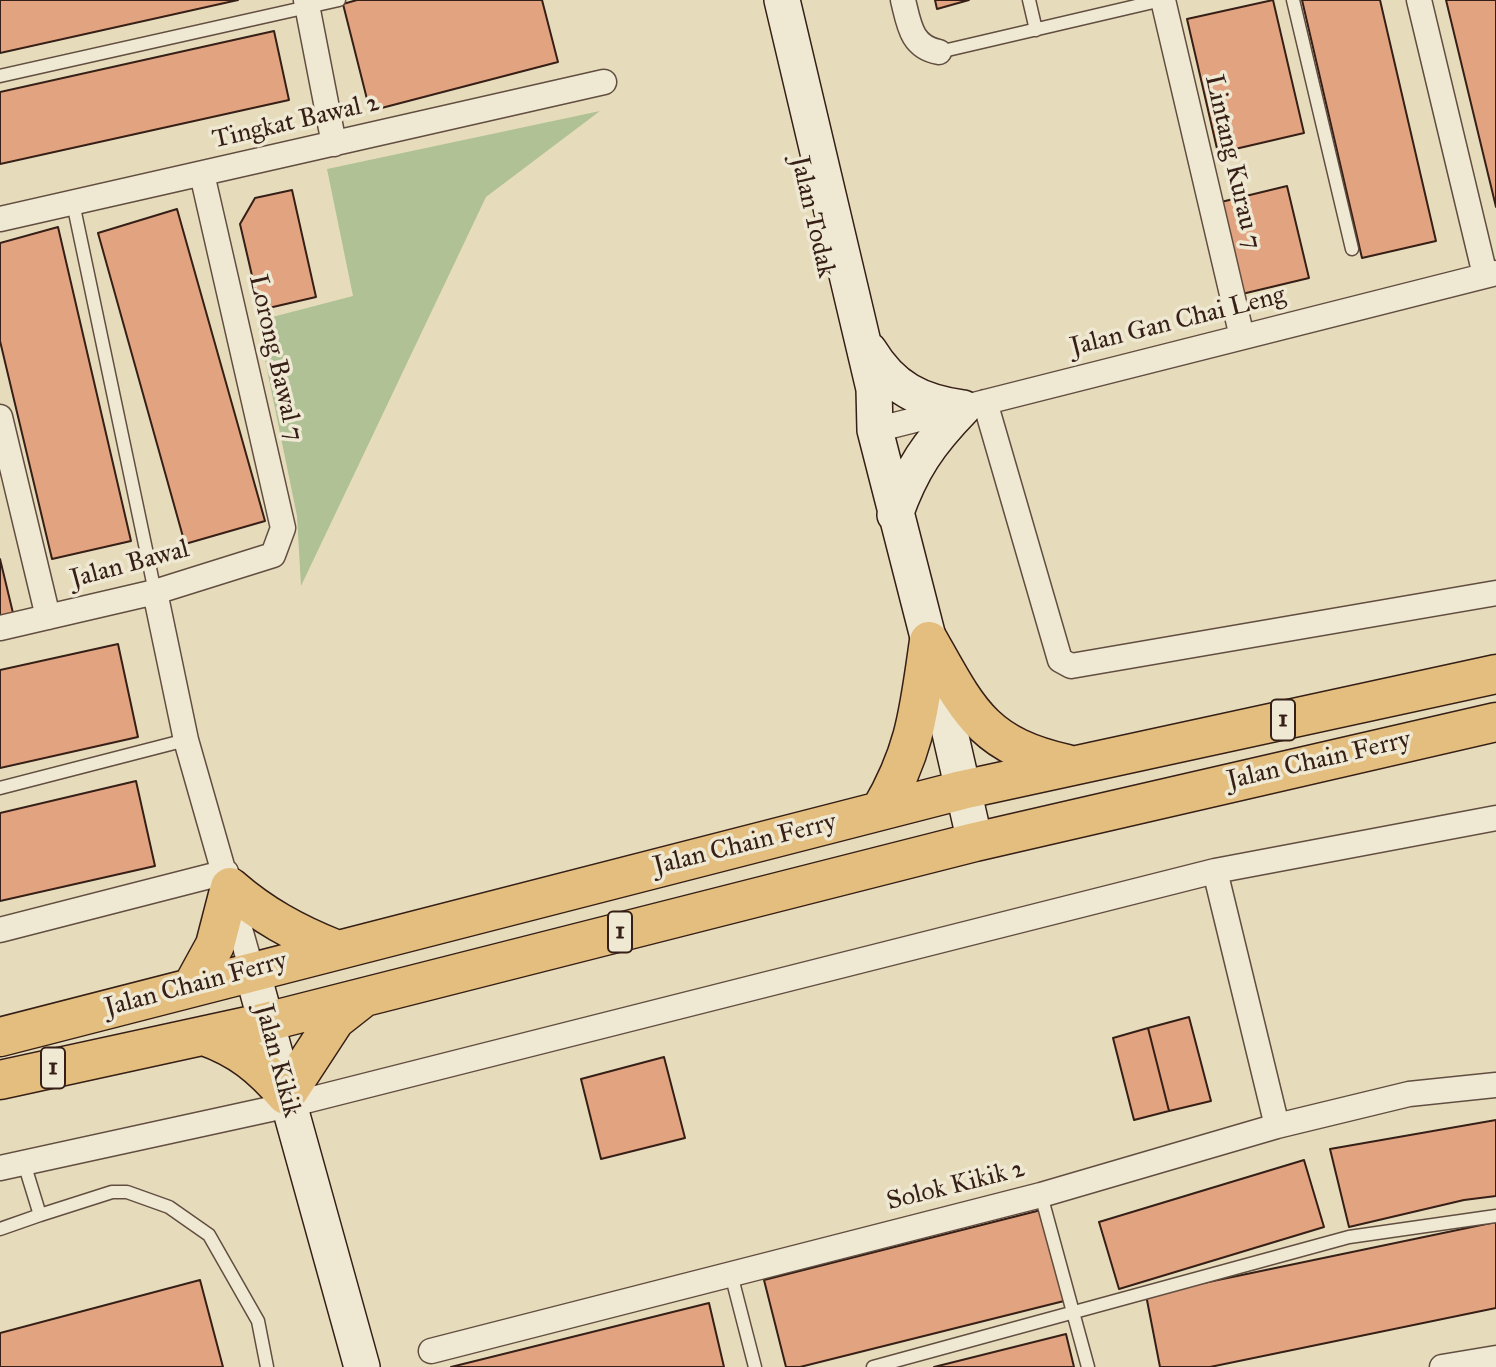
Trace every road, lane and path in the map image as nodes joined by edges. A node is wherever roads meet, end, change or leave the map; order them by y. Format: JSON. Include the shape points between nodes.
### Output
{"nodes":[{"id":1,"x":339,"y":0,"type":"edge"},
{"id":2,"x":762,"y":0,"type":"edge"},
{"id":3,"x":782,"y":0,"type":"edge"},
{"id":4,"x":903,"y":0,"type":"edge"},
{"id":5,"x":1029,"y":0,"type":"edge"},
{"id":6,"x":1163,"y":0,"type":"edge"},
{"id":7,"x":1293,"y":0,"type":"edge"},
{"id":8,"x":1419,"y":0,"type":"edge"},
{"id":9,"x":306,"y":4,"type":"edge"},
{"id":10,"x":1036,"y":30,"type":"junction"},
{"id":11,"x":939,"y":52,"type":"joint"},
{"id":12,"x":0,"y":76,"type":"edge"},
{"id":13,"x":604,"y":82,"type":"dead end"},
{"id":14,"x":334,"y":144,"type":"junction"},
{"id":15,"x":202,"y":174,"type":"junction"},
{"id":16,"x":73,"y":203,"type":"junction"},
{"id":17,"x":0,"y":219,"type":"edge"},
{"id":18,"x":1352,"y":249,"type":"dead end"},
{"id":19,"x":1490,"y":274,"type":"edge"},
{"id":20,"x":1242,"y":337,"type":"junction"},
{"id":21,"x":863,"y":342,"type":"junction"},
{"id":22,"x":974,"y":405,"type":"junction"},
{"id":23,"x":0,"y":417,"type":"edge"},
{"id":24,"x":875,"y":430,"type":"junction"},
{"id":25,"x":895,"y":515,"type":"junction"},
{"id":26,"x":274,"y":555,"type":"joint"},
{"id":27,"x":155,"y":592,"type":"junction"},
{"id":28,"x":1496,"y":593,"type":"edge"},
{"id":29,"x":48,"y":617,"type":"junction"},
{"id":30,"x":0,"y":628,"type":"edge"},
{"id":31,"x":929,"y":641,"type":"junction"},
{"id":32,"x":1496,"y":674,"type":"edge"},
{"id":33,"x":1496,"y":722,"type":"edge"},
{"id":34,"x":186,"y":740,"type":"junction"},
{"id":35,"x":1069,"y":764,"type":"junction"},
{"id":36,"x":0,"y":789,"type":"edge"},
{"id":37,"x":962,"y":790,"type":"junction"},
{"id":38,"x":880,"y":811,"type":"junction"},
{"id":39,"x":1496,"y":818,"type":"edge"},
{"id":40,"x":975,"y":842,"type":"junction"},
{"id":41,"x":1215,"y":871,"type":"junction"},
{"id":42,"x":228,"y":879,"type":"junction"},
{"id":43,"x":0,"y":930,"type":"edge"},
{"id":44,"x":335,"y":949,"type":"junction"},
{"id":45,"x":252,"y":971,"type":"junction"},
{"id":46,"x":192,"y":987,"type":"junction"},
{"id":47,"x":366,"y":996,"type":"junction"},
{"id":48,"x":266,"y":1022,"type":"junction"},
{"id":49,"x":204,"y":1035,"type":"junction"},
{"id":50,"x":0,"y":1037,"type":"edge"},
{"id":51,"x":0,"y":1080,"type":"edge"},
{"id":52,"x":1496,"y":1085,"type":"edge"},
{"id":53,"x":288,"y":1100,"type":"junction"},
{"id":54,"x":1278,"y":1126,"type":"junction"},
{"id":55,"x":12,"y":1166,"type":"edge"},
{"id":56,"x":1041,"y":1195,"type":"junction"},
{"id":57,"x":40,"y":1215,"type":"junction"},
{"id":58,"x":1496,"y":1216,"type":"edge"},
{"id":59,"x":0,"y":1229,"type":"edge"},
{"id":60,"x":731,"y":1274,"type":"junction"},
{"id":61,"x":1073,"y":1313,"type":"junction"},
{"id":62,"x":431,"y":1350,"type":"dead end"},
{"id":63,"x":1496,"y":1358,"type":"edge"},
{"id":64,"x":267,"y":1367,"type":"edge"},
{"id":65,"x":362,"y":1367,"type":"edge"},
{"id":66,"x":755,"y":1367,"type":"edge"},
{"id":67,"x":873,"y":1367,"type":"edge"},
{"id":68,"x":1088,"y":1367,"type":"edge"},
{"id":69,"x":1442,"y":1367,"type":"edge"}],
"edges":[{"from":1,"to":9,"type":"lane"},
{"from":2,"to":24,"type":"main road","name":"Jalan Todak","via":[[853,392]]},
{"from":3,"to":21,"type":"main road","name":"Jalan Todak"},
{"from":4,"to":11,"type":"street","via":[[913,38],[925,50]]},
{"from":5,"to":10,"type":"lane"},
{"from":6,"to":10,"type":"lane"},
{"from":6,"to":20,"type":"street","name":"Lintang Kurau 7"},
{"from":7,"to":18,"type":"lane"},
{"from":8,"to":19,"type":"street"},
{"from":9,"to":12,"type":"lane"},
{"from":9,"to":14,"type":"street"},
{"from":10,"to":11,"type":"lane"},
{"from":13,"to":14,"type":"street","name":"Tingkat Bawal 2"},
{"from":14,"to":15,"type":"street","name":"Tingkat Bawal 2"},
{"from":15,"to":16,"type":"street","name":"Tingkat Bawal 2"},
{"from":15,"to":26,"type":"street","name":"Lorong Bawal 7","via":[[283,528]]},
{"from":16,"to":17,"type":"street","name":"Tingkat Bawal 2"},
{"from":16,"to":27,"type":"lane"},
{"from":19,"to":20,"type":"street","name":"Jalan Gan Chai Leng"},
{"from":20,"to":22,"type":"street","name":"Jalan Gan Chai Leng"},
{"from":21,"to":22,"type":"main road","via":[[898,387],[937,405]]},
{"from":21,"to":24,"type":"main road","name":"Jalan Todak","via":[[874,389]]},
{"from":22,"to":24,"type":"street","name":"Jalan Gan Chai Leng"},
{"from":22,"to":25,"type":"main road","via":[[921,455]]},
{"from":22,"to":28,"type":"street","via":[[1060,660],[1071,666]]},
{"from":23,"to":29,"type":"street"},
{"from":24,"to":25,"type":"main road","name":"Jalan Todak"},
{"from":25,"to":31,"type":"main road","name":"Jalan Todak"},
{"from":26,"to":27,"type":"street","name":"Jalan Bawal"},
{"from":27,"to":29,"type":"street","name":"Jalan Bawal"},
{"from":27,"to":34,"type":"street","name":"Jalan Kikik"},
{"from":29,"to":30,"type":"street","name":"Jalan Bawal"},
{"from":31,"to":35,"type":"highway","via":[[984,727],[1007,745]]},
{"from":31,"to":37,"type":"main road","name":"Jalan Todak"},
{"from":31,"to":38,"type":"highway","via":[[913,743],[902,774]]},
{"from":32,"to":35,"type":"highway","name":"Jalan Chain Ferry","number":"1"},
{"from":33,"to":40,"type":"highway","name":"Jalan Chain Ferry","number":"1"},
{"from":34,"to":36,"type":"lane"},
{"from":34,"to":42,"type":"street","name":"Jalan Kikik"},
{"from":35,"to":37,"type":"highway","name":"Jalan Chain Ferry","number":"1"},
{"from":37,"to":38,"type":"highway","name":"Jalan Chain Ferry","number":"1"},
{"from":37,"to":40,"type":"main road","name":"Jalan Todak"},
{"from":38,"to":44,"type":"highway","name":"Jalan Chain Ferry","number":"1"},
{"from":39,"to":41,"type":"street"},
{"from":40,"to":47,"type":"highway","name":"Jalan Chain Ferry","number":"1"},
{"from":41,"to":53,"type":"street"},
{"from":41,"to":54,"type":"street"},
{"from":42,"to":43,"type":"street"},
{"from":42,"to":44,"type":"highway","via":[[253,906],[290,932]]},
{"from":42,"to":45,"type":"street","name":"Jalan Kikik"},
{"from":42,"to":46,"type":"highway","via":[[215,945]]},
{"from":44,"to":45,"type":"highway","name":"Jalan Chain Ferry","number":"1"},
{"from":45,"to":46,"type":"highway","name":"Jalan Chain Ferry","number":"1"},
{"from":45,"to":48,"type":"main road","name":"Jalan Kikik"},
{"from":46,"to":50,"type":"highway","name":"Jalan Chain Ferry","number":"1"},
{"from":47,"to":48,"type":"highway","name":"Jalan Chain Ferry","number":"1"},
{"from":47,"to":53,"type":"highway","via":[[335,1020]]},
{"from":48,"to":49,"type":"highway","name":"Jalan Chain Ferry","number":"1"},
{"from":48,"to":53,"type":"main road","name":"Jalan Kikik"},
{"from":49,"to":51,"type":"highway","name":"Jalan Chain Ferry","number":"1"},
{"from":49,"to":53,"type":"highway","via":[[262,1067]]},
{"from":52,"to":54,"type":"street","name":"Solok Kikik 2","via":[[1409,1094]]},
{"from":53,"to":55,"type":"street"},
{"from":53,"to":65,"type":"main road","name":"Jalan Kikik"},
{"from":54,"to":56,"type":"street","name":"Solok Kikik 2"},
{"from":55,"to":57,"type":"lane"},
{"from":56,"to":60,"type":"street","name":"Solok Kikik 2"},
{"from":56,"to":61,"type":"lane"},
{"from":57,"to":59,"type":"lane"},
{"from":57,"to":64,"type":"lane","via":[[112,1192],[127,1192],[169,1207],[209,1235],[258,1321]]},
{"from":58,"to":61,"type":"lane","via":[[1349,1237]]},
{"from":60,"to":62,"type":"street","name":"Solok Kikik 2"},
{"from":60,"to":66,"type":"lane"},
{"from":61,"to":67,"type":"lane"},
{"from":61,"to":68,"type":"lane"},
{"from":63,"to":69,"type":"street"}]}
